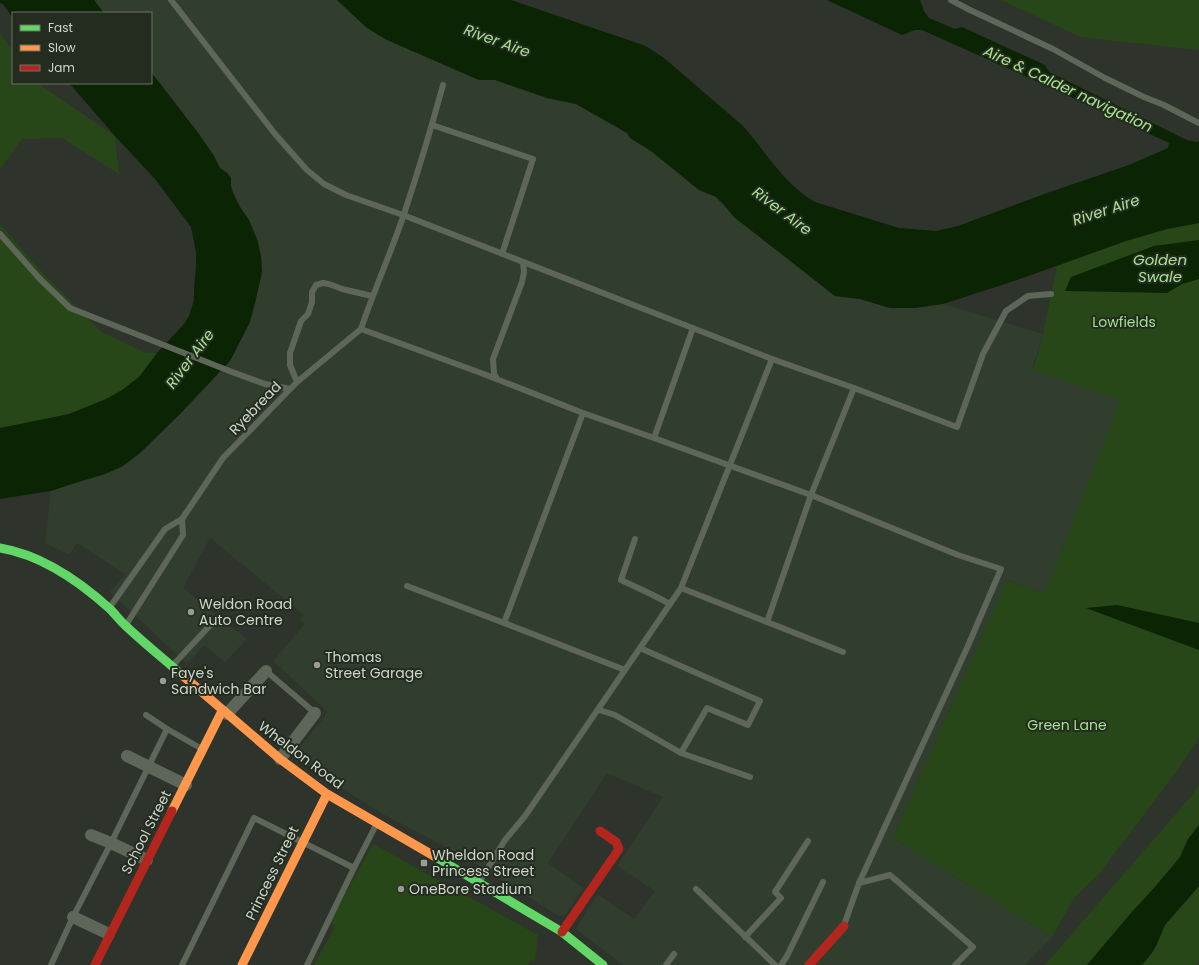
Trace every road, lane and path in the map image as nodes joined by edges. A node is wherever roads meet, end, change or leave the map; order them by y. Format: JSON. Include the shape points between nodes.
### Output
{"nodes":[{"id":1,"x":171,"y":0,"type":"edge"},
{"id":2,"x":951,"y":0,"type":"edge"},
{"id":3,"x":443,"y":85,"type":"dead end"},
{"id":4,"x":1199,"y":123,"type":"edge"},
{"id":5,"x":432,"y":125,"type":"junction"},
{"id":6,"x":403,"y":215,"type":"junction"},
{"id":7,"x":0,"y":234,"type":"edge"},
{"id":8,"x":502,"y":254,"type":"junction"},
{"id":9,"x":523,"y":262,"type":"junction"},
{"id":10,"x":1051,"y":294,"type":"dead end"},
{"id":11,"x":372,"y":296,"type":"junction"},
{"id":12,"x":693,"y":328,"type":"junction"},
{"id":13,"x":361,"y":329,"type":"junction"},
{"id":14,"x":772,"y":359,"type":"junction"},
{"id":15,"x":497,"y":379,"type":"junction"},
{"id":16,"x":297,"y":382,"type":"junction"},
{"id":17,"x":854,"y":388,"type":"junction"},
{"id":18,"x":290,"y":389,"type":"junction"},
{"id":19,"x":583,"y":413,"type":"junction"},
{"id":20,"x":654,"y":438,"type":"junction"},
{"id":21,"x":730,"y":465,"type":"junction"},
{"id":22,"x":811,"y":495,"type":"junction"},
{"id":23,"x":182,"y":519,"type":"junction"},
{"id":24,"x":635,"y":539,"type":"dead end"},
{"id":25,"x":0,"y":548,"type":"edge"},
{"id":26,"x":407,"y":586,"type":"dead end"},
{"id":27,"x":681,"y":588,"type":"junction"},
{"id":28,"x":670,"y":604,"type":"junction"},
{"id":29,"x":109,"y":608,"type":"junction"},
{"id":30,"x":215,"y":620,"type":"dead end"},
{"id":31,"x":767,"y":622,"type":"junction"},
{"id":32,"x":504,"y":623,"type":"junction"},
{"id":33,"x":126,"y":626,"type":"junction"},
{"id":34,"x":640,"y":648,"type":"junction"},
{"id":35,"x":843,"y":652,"type":"dead end"},
{"id":36,"x":172,"y":666,"type":"junction"},
{"id":37,"x":266,"y":670,"type":"joint"},
{"id":38,"x":625,"y":670,"type":"junction"},
{"id":39,"x":598,"y":710,"type":"junction"},
{"id":40,"x":224,"y":712,"type":"junction"},
{"id":41,"x":315,"y":713,"type":"joint"},
{"id":42,"x":146,"y":715,"type":"dead end"},
{"id":43,"x":166,"y":729,"type":"junction"},
{"id":44,"x":203,"y":750,"type":"junction"},
{"id":45,"x":682,"y":753,"type":"junction"},
{"id":46,"x":127,"y":756,"type":"dead end"},
{"id":47,"x":280,"y":759,"type":"junction"},
{"id":48,"x":148,"y":766,"type":"junction"},
{"id":49,"x":750,"y":777,"type":"dead end"},
{"id":50,"x":186,"y":785,"type":"junction"},
{"id":51,"x":326,"y":794,"type":"junction"},
{"id":52,"x":377,"y":823,"type":"junction"},
{"id":53,"x":600,"y":831,"type":"dead end"},
{"id":54,"x":91,"y":835,"type":"dead end"},
{"id":55,"x":808,"y":841,"type":"dead end"},
{"id":56,"x":303,"y":842,"type":"junction"},
{"id":57,"x":111,"y":843,"type":"junction"},
{"id":58,"x":148,"y":860,"type":"junction"},
{"id":59,"x":354,"y":868,"type":"junction"},
{"id":60,"x":479,"y":882,"type":"junction"},
{"id":61,"x":823,"y":882,"type":"dead end"},
{"id":62,"x":859,"y":883,"type":"junction"},
{"id":63,"x":696,"y":889,"type":"dead end"},
{"id":64,"x":73,"y":917,"type":"junction"},
{"id":65,"x":844,"y":926,"type":"joint"},
{"id":66,"x":562,"y":932,"type":"junction"},
{"id":67,"x":109,"y":934,"type":"junction"},
{"id":68,"x":745,"y":937,"type":"junction"},
{"id":69,"x":674,"y":954,"type":"dead end"},
{"id":70,"x":51,"y":965,"type":"edge"},
{"id":71,"x":95,"y":965,"type":"edge"},
{"id":72,"x":182,"y":965,"type":"edge"},
{"id":73,"x":242,"y":965,"type":"edge"},
{"id":74,"x":307,"y":965,"type":"edge"},
{"id":75,"x":603,"y":965,"type":"edge"},
{"id":76,"x":666,"y":965,"type":"edge"},
{"id":77,"x":775,"y":965,"type":"edge"},
{"id":78,"x":781,"y":965,"type":"edge"},
{"id":79,"x":809,"y":965,"type":"edge"},
{"id":80,"x":955,"y":965,"type":"edge"}],
"edges":[{"from":1,"to":6,"type":"lane","via":[[307,170],[324,184],[346,195]]},
{"from":2,"to":4,"type":"lane"},
{"from":3,"to":5,"type":"lane"},
{"from":5,"to":6,"type":"lane"},
{"from":5,"to":8,"type":"lane","via":[[533,159]]},
{"from":6,"to":8,"type":"lane"},
{"from":6,"to":11,"type":"lane"},
{"from":7,"to":18,"type":"lane","via":[[70,308],[232,372],[265,384]]},
{"from":8,"to":9,"type":"lane"},
{"from":9,"to":12,"type":"lane"},
{"from":9,"to":15,"type":"lane","via":[[522,282],[493,359]]},
{"from":10,"to":17,"type":"lane","via":[[1028,296],[1006,311],[983,354],[957,427]]},
{"from":11,"to":13,"type":"lane"},
{"from":11,"to":16,"type":"lane","via":[[329,284],[316,285],[308,314],[301,321],[290,353],[290,365]]},
{"from":12,"to":14,"type":"lane"},
{"from":12,"to":20,"type":"lane"},
{"from":13,"to":15,"type":"lane"},
{"from":13,"to":16,"type":"lane","name":"Ryebread"},
{"from":14,"to":17,"type":"lane"},
{"from":14,"to":21,"type":"lane"},
{"from":15,"to":19,"type":"lane"},
{"from":16,"to":18,"type":"lane","name":"Ryebread"},
{"from":17,"to":22,"type":"lane"},
{"from":18,"to":23,"type":"lane","name":"Ryebread","via":[[223,458]]},
{"from":19,"to":20,"type":"lane"},
{"from":19,"to":32,"type":"lane"},
{"from":20,"to":21,"type":"lane"},
{"from":21,"to":22,"type":"lane"},
{"from":21,"to":27,"type":"lane"},
{"from":22,"to":31,"type":"lane"},
{"from":22,"to":62,"type":"lane","via":[[958,555],[1001,569]]},
{"from":23,"to":29,"type":"lane","name":"Ryebread","via":[[165,529]]},
{"from":23,"to":33,"type":"lane","via":[[183,535]]},
{"from":24,"to":28,"type":"lane","via":[[622,580]]},
{"from":25,"to":29,"type":"street","name":"Wheldon Road","via":[[37,559],[68,576]]},
{"from":26,"to":32,"type":"lane"},
{"from":27,"to":28,"type":"lane"},
{"from":27,"to":31,"type":"lane"},
{"from":28,"to":34,"type":"lane"},
{"from":29,"to":33,"type":"street","name":"Wheldon Road"},
{"from":30,"to":36,"type":"lane"},
{"from":31,"to":35,"type":"lane"},
{"from":32,"to":38,"type":"lane"},
{"from":33,"to":36,"type":"street","name":"Wheldon Road"},
{"from":34,"to":38,"type":"lane"},
{"from":34,"to":45,"type":"lane","via":[[760,701],[748,725],[707,708]]},
{"from":36,"to":40,"type":"street","name":"Wheldon Road"},
{"from":37,"to":40,"type":"street"},
{"from":37,"to":41,"type":"lane"},
{"from":38,"to":39,"type":"lane"},
{"from":39,"to":45,"type":"lane","via":[[615,715]]},
{"from":39,"to":60,"type":"lane","via":[[525,816],[505,840]]},
{"from":40,"to":44,"type":"street","name":"School Street"},
{"from":40,"to":47,"type":"street","name":"Wheldon Road"},
{"from":41,"to":47,"type":"street"},
{"from":42,"to":43,"type":"lane"},
{"from":43,"to":44,"type":"lane"},
{"from":43,"to":48,"type":"lane"},
{"from":44,"to":50,"type":"street","name":"School Street"},
{"from":45,"to":49,"type":"lane"},
{"from":46,"to":48,"type":"street"},
{"from":47,"to":51,"type":"street","name":"Wheldon Road"},
{"from":48,"to":50,"type":"street"},
{"from":48,"to":57,"type":"lane"},
{"from":50,"to":58,"type":"street","name":"School Street"},
{"from":51,"to":52,"type":"street","name":"Wheldon Road"},
{"from":51,"to":56,"type":"street","name":"Princess Street"},
{"from":52,"to":59,"type":"lane"},
{"from":52,"to":60,"type":"street","name":"Wheldon Road"},
{"from":53,"to":66,"type":"street","via":[[616,842],[619,849]]},
{"from":54,"to":57,"type":"street"},
{"from":55,"to":68,"type":"lane","via":[[775,892],[781,898]]},
{"from":56,"to":59,"type":"lane"},
{"from":56,"to":72,"type":"lane","via":[[254,818]]},
{"from":56,"to":73,"type":"street","name":"Princess Street"},
{"from":57,"to":58,"type":"street"},
{"from":57,"to":64,"type":"lane"},
{"from":58,"to":67,"type":"street","name":"School Street"},
{"from":59,"to":74,"type":"lane"},
{"from":60,"to":66,"type":"street","name":"Wheldon Road"},
{"from":61,"to":78,"type":"lane"},
{"from":62,"to":65,"type":"lane"},
{"from":62,"to":80,"type":"lane","via":[[890,875],[973,947]]},
{"from":63,"to":68,"type":"lane"},
{"from":64,"to":67,"type":"street"},
{"from":64,"to":70,"type":"lane"},
{"from":65,"to":79,"type":"street"},
{"from":66,"to":75,"type":"street","name":"Wheldon Road"},
{"from":67,"to":71,"type":"street","name":"School Street"},
{"from":68,"to":77,"type":"lane"},
{"from":69,"to":76,"type":"lane"}]}
